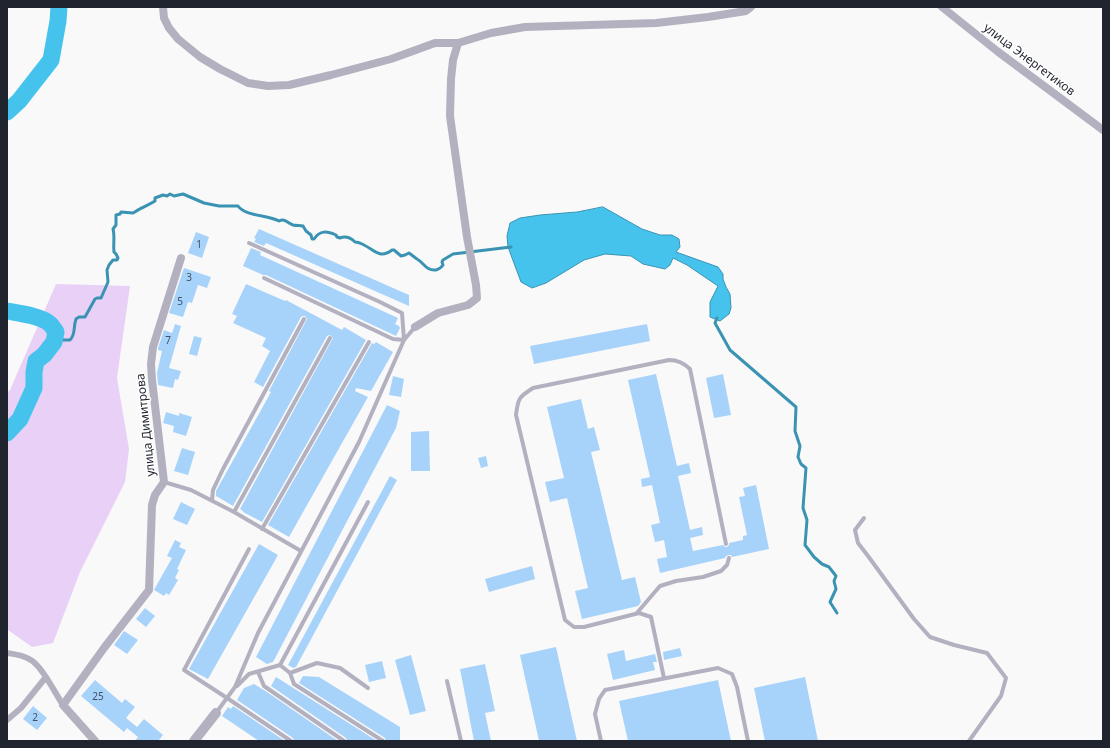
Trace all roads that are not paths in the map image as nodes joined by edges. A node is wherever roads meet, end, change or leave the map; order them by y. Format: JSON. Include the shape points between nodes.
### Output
{"nodes":[{"id":1,"x":163,"y":7,"type":"edge"},
{"id":2,"x":751,"y":7,"type":"edge"},
{"id":3,"x":942,"y":7,"type":"edge"},
{"id":4,"x":458,"y":43,"type":"junction"},
{"id":5,"x":1103,"y":130,"type":"edge"},
{"id":6,"x":249,"y":243,"type":"dead end"},
{"id":7,"x":182,"y":258,"type":"dead end"},
{"id":8,"x":264,"y":278,"type":"dead end"},
{"id":9,"x":304,"y":319,"type":"dead end"},
{"id":10,"x":415,"y":327,"type":"joint"},
{"id":11,"x":330,"y":338,"type":"dead end"},
{"id":12,"x":404,"y":340,"type":"junction"},
{"id":13,"x":369,"y":342,"type":"dead end"},
{"id":14,"x":164,"y":482,"type":"junction"},
{"id":15,"x":212,"y":500,"type":"junction"},
{"id":16,"x":368,"y":502,"type":"dead end"},
{"id":17,"x":234,"y":512,"type":"junction"},
{"id":18,"x":864,"y":518,"type":"dead end"},
{"id":19,"x":262,"y":529,"type":"junction"},
{"id":20,"x":726,"y":544,"type":"dead end"},
{"id":21,"x":249,"y":549,"type":"dead end"},
{"id":22,"x":301,"y":551,"type":"junction"},
{"id":23,"x":729,"y":558,"type":"dead end"},
{"id":24,"x":636,"y":614,"type":"junction"},
{"id":25,"x":7,"y":653,"type":"edge"},
{"id":26,"x":280,"y":666,"type":"junction"},
{"id":27,"x":258,"y":672,"type":"junction"},
{"id":28,"x":290,"y":673,"type":"junction"},
{"id":29,"x":46,"y":677,"type":"junction"},
{"id":30,"x":664,"y":678,"type":"junction"},
{"id":31,"x":447,"y":681,"type":"dead end"},
{"id":32,"x":235,"y":687,"type":"junction"},
{"id":33,"x":368,"y":688,"type":"dead end"},
{"id":34,"x":227,"y":698,"type":"junction"},
{"id":35,"x":63,"y":705,"type":"junction"},
{"id":36,"x":216,"y":713,"type":"joint"},
{"id":37,"x":7,"y":720,"type":"edge"},
{"id":38,"x":95,"y":741,"type":"edge"},
{"id":39,"x":194,"y":741,"type":"edge"},
{"id":40,"x":290,"y":741,"type":"edge"},
{"id":41,"x":344,"y":741,"type":"edge"},
{"id":42,"x":383,"y":741,"type":"edge"},
{"id":43,"x":460,"y":741,"type":"edge"},
{"id":44,"x":601,"y":741,"type":"edge"},
{"id":45,"x":748,"y":741,"type":"edge"},
{"id":46,"x":968,"y":741,"type":"edge"}],
"edges":[{"from":1,"to":4,"type":"street","via":[[164,18],[169,28],[200,57],[248,83],[268,86],[289,85],[330,75],[391,59],[435,43]]},
{"from":2,"to":4,"type":"street","via":[[746,11],[656,23],[525,27],[491,33]]},
{"from":3,"to":5,"type":"street","name":"улица Энергетиков"},
{"from":4,"to":10,"type":"street","via":[[453,60],[450,116],[477,298],[468,305],[438,313]]},
{"from":6,"to":12,"type":"lane","via":[[402,313]]},
{"from":7,"to":14,"type":"street","name":"улица Димитрова","via":[[153,347],[151,364]]},
{"from":8,"to":12,"type":"lane","via":[[393,339]]},
{"from":9,"to":15,"type":"lane","via":[[223,469],[213,490]]},
{"from":10,"to":12,"type":"lane"},
{"from":11,"to":17,"type":"lane"},
{"from":12,"to":22,"type":"lane","via":[[359,442]]},
{"from":13,"to":19,"type":"lane"},
{"from":14,"to":15,"type":"lane","via":[[192,490]]},
{"from":14,"to":35,"type":"street","name":"улица Димитрова","via":[[154,495],[152,505],[149,590]]},
{"from":15,"to":17,"type":"lane"},
{"from":16,"to":26,"type":"lane"},
{"from":17,"to":19,"type":"lane"},
{"from":18,"to":46,"type":"lane","via":[[855,530],[858,543],[914,619],[930,637],[987,653],[1006,678],[1001,696]]},
{"from":19,"to":22,"type":"lane"},
{"from":20,"to":24,"type":"lane","via":[[690,369],[683,363],[676,360],[662,361],[533,388],[521,395],[516,415],[565,620],[574,627],[584,627]]},
{"from":21,"to":34,"type":"lane","via":[[184,670]]},
{"from":22,"to":32,"type":"lane","via":[[258,633]]},
{"from":23,"to":24,"type":"lane","via":[[721,571],[676,580],[660,586]]},
{"from":24,"to":30,"type":"lane","via":[[651,617]]},
{"from":25,"to":29,"type":"street","via":[[30,659]]},
{"from":26,"to":27,"type":"lane"},
{"from":26,"to":28,"type":"lane"},
{"from":27,"to":32,"type":"lane","via":[[249,674]]},
{"from":27,"to":41,"type":"lane","via":[[264,686]]},
{"from":28,"to":33,"type":"lane","via":[[317,663],[340,668]]},
{"from":28,"to":42,"type":"lane","via":[[294,684]]},
{"from":29,"to":35,"type":"street"},
{"from":29,"to":37,"type":"street","via":[[21,708]]},
{"from":30,"to":44,"type":"lane","via":[[605,690],[599,699],[595,714]]},
{"from":30,"to":45,"type":"lane","via":[[718,668],[732,674]]},
{"from":31,"to":43,"type":"lane"},
{"from":32,"to":34,"type":"lane"},
{"from":34,"to":36,"type":"lane"},
{"from":34,"to":40,"type":"lane"},
{"from":35,"to":38,"type":"street"},
{"from":36,"to":39,"type":"street"}]}
